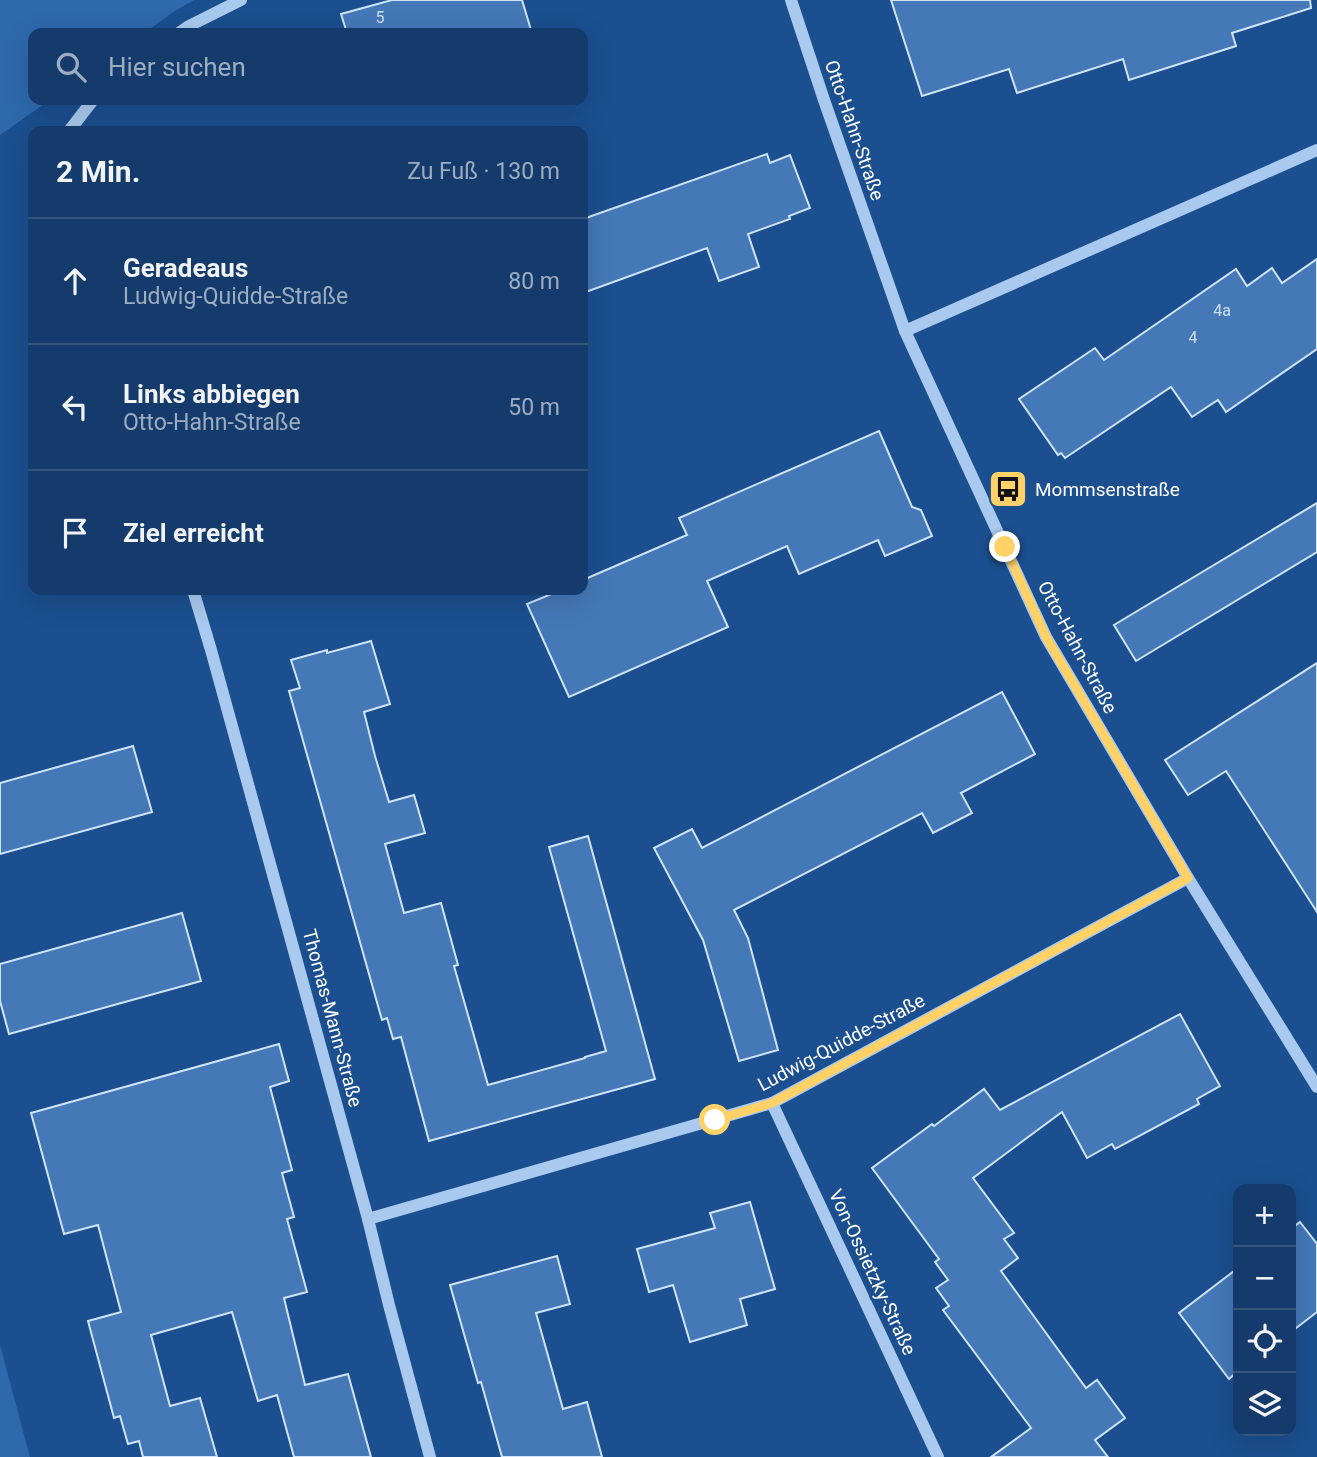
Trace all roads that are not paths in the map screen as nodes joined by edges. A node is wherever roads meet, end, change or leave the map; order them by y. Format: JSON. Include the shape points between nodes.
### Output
{"nodes":[{"id":1,"x":241,"y":0,"type":"edge"},
{"id":2,"x":791,"y":0,"type":"edge"},
{"id":3,"x":186,"y":28,"type":"edge"},
{"id":4,"x":89,"y":105,"type":"edge"},
{"id":5,"x":73,"y":126,"type":"edge"},
{"id":6,"x":1317,"y":150,"type":"edge"},
{"id":7,"x":905,"y":331,"type":"junction"},
{"id":8,"x":195,"y":595,"type":"edge"},
{"id":9,"x":1188,"y":878,"type":"junction"},
{"id":10,"x":1317,"y":1087,"type":"edge"},
{"id":11,"x":772,"y":1103,"type":"junction"},
{"id":12,"x":368,"y":1219,"type":"junction"},
{"id":13,"x":430,"y":1457,"type":"edge"},
{"id":14,"x":938,"y":1457,"type":"edge"}],
"edges":[{"from":1,"to":3,"type":"street"},
{"from":2,"to":7,"type":"street","name":"Otto-Hahn-Straße"},
{"from":4,"to":5,"type":"street"},
{"from":6,"to":7,"type":"street"},
{"from":7,"to":9,"type":"street","name":"Otto-Hahn-Straße","via":[[1046,637]]},
{"from":8,"to":12,"type":"street","name":"Thomas-Mann-Straße"},
{"from":9,"to":10,"type":"street","name":"Otto-Hahn-Straße"},
{"from":9,"to":11,"type":"street","name":"Ludwig-Quidde-Straße"},
{"from":11,"to":12,"type":"street","name":"Ludwig-Quidde-Straße"},
{"from":11,"to":14,"type":"street","name":"Von-Ossietzky-Straße"},
{"from":12,"to":13,"type":"street","name":"Thomas-Mann-Straße"}]}
